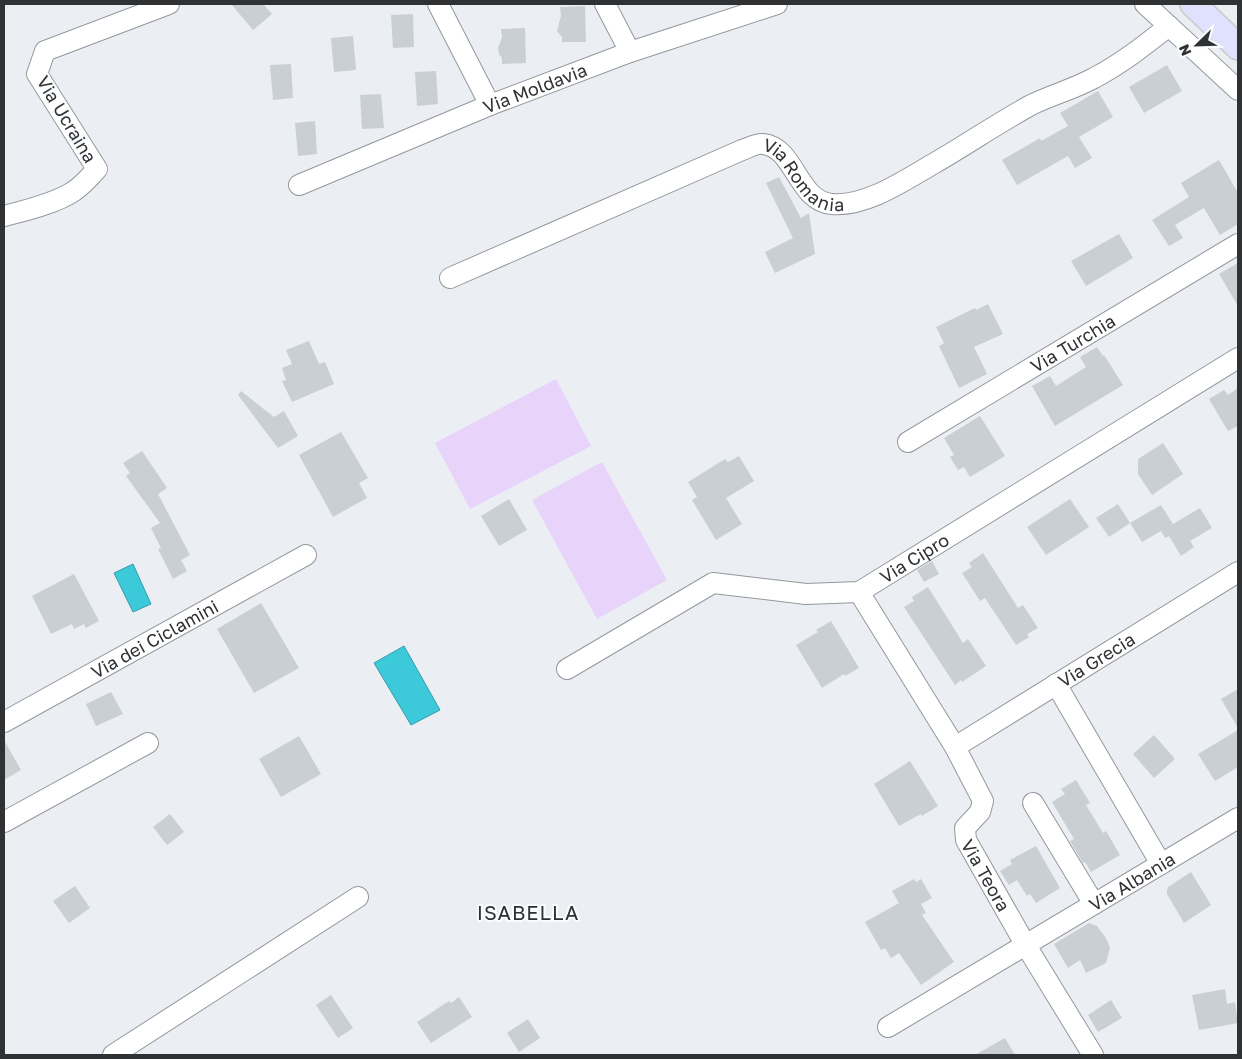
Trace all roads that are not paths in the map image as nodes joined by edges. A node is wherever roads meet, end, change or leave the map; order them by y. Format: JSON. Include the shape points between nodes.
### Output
{"nodes":[{"id":1,"x":169,"y":4,"type":"edge"},
{"id":2,"x":438,"y":4,"type":"edge"},
{"id":3,"x":605,"y":4,"type":"edge"},
{"id":4,"x":777,"y":4,"type":"edge"},
{"id":5,"x":1145,"y":4,"type":"edge"},
{"id":6,"x":1193,"y":4,"type":"edge"},
{"id":7,"x":1169,"y":26,"type":"junction"},
{"id":8,"x":1238,"y":47,"type":"edge"},
{"id":9,"x":630,"y":52,"type":"junction"},
{"id":10,"x":1238,"y":90,"type":"edge"},
{"id":11,"x":490,"y":105,"type":"junction"},
{"id":12,"x":299,"y":185,"type":"dead end"},
{"id":13,"x":4,"y":216,"type":"edge"},
{"id":14,"x":1238,"y":244,"type":"edge"},
{"id":15,"x":450,"y":278,"type":"dead end"},
{"id":16,"x":1238,"y":358,"type":"edge"},
{"id":17,"x":908,"y":442,"type":"dead end"},
{"id":18,"x":306,"y":556,"type":"dead end"},
{"id":19,"x":1238,"y":572,"type":"edge"},
{"id":20,"x":859,"y":592,"type":"junction"},
{"id":21,"x":567,"y":670,"type":"dead end"},
{"id":22,"x":1056,"y":684,"type":"junction"},
{"id":23,"x":4,"y":722,"type":"edge"},
{"id":24,"x":148,"y":743,"type":"dead end"},
{"id":25,"x":955,"y":747,"type":"junction"},
{"id":26,"x":1033,"y":803,"type":"dead end"},
{"id":27,"x":1238,"y":818,"type":"edge"},
{"id":28,"x":4,"y":822,"type":"edge"},
{"id":29,"x":1161,"y":864,"type":"junction"},
{"id":30,"x":358,"y":897,"type":"dead end"},
{"id":31,"x":1094,"y":904,"type":"junction"},
{"id":32,"x":1025,"y":944,"type":"junction"},
{"id":33,"x":888,"y":1027,"type":"dead end"},
{"id":34,"x":113,"y":1055,"type":"edge"},
{"id":35,"x":1093,"y":1055,"type":"edge"}],
"edges":[{"from":1,"to":13,"type":"street","name":"Via Ucraina","via":[[45,51],[37,74],[98,170],[72,193]]},
{"from":2,"to":11,"type":"street"},
{"from":3,"to":9,"type":"street"},
{"from":4,"to":9,"type":"street","name":"Via Moldavia"},
{"from":5,"to":7,"type":"street"},
{"from":6,"to":8,"type":"main road"},
{"from":7,"to":10,"type":"street"},
{"from":7,"to":15,"type":"street","name":"Via Romania","via":[[1129,57],[1093,79],[1031,105],[902,182],[861,201],[829,204],[815,197],[801,183],[785,157],[776,148],[762,144]]},
{"from":9,"to":11,"type":"street","name":"Via Moldavia"},
{"from":11,"to":12,"type":"street","name":"Via Moldavia"},
{"from":14,"to":17,"type":"street","name":"Via Turchia"},
{"from":16,"to":20,"type":"street","name":"Via Cipro"},
{"from":18,"to":23,"type":"street","name":"Via dei Ciclamini"},
{"from":19,"to":22,"type":"street","name":"Via Grecia"},
{"from":20,"to":21,"type":"street","name":"Via Cipro","via":[[806,594],[713,583]]},
{"from":20,"to":25,"type":"street","name":"Via Teora"},
{"from":22,"to":25,"type":"street","name":"Via Grecia"},
{"from":22,"to":29,"type":"street"},
{"from":24,"to":28,"type":"street"},
{"from":25,"to":32,"type":"street","name":"Via Teora","via":[[983,801],[980,812],[965,828],[966,840]]},
{"from":26,"to":31,"type":"street"},
{"from":27,"to":29,"type":"street","name":"Via Albania"},
{"from":29,"to":31,"type":"street","name":"Via Albania"},
{"from":30,"to":34,"type":"street"},
{"from":31,"to":32,"type":"street","name":"Via Albania"},
{"from":32,"to":33,"type":"street","name":"Via Albania"},
{"from":32,"to":35,"type":"street","name":"Via Teora"}]}
